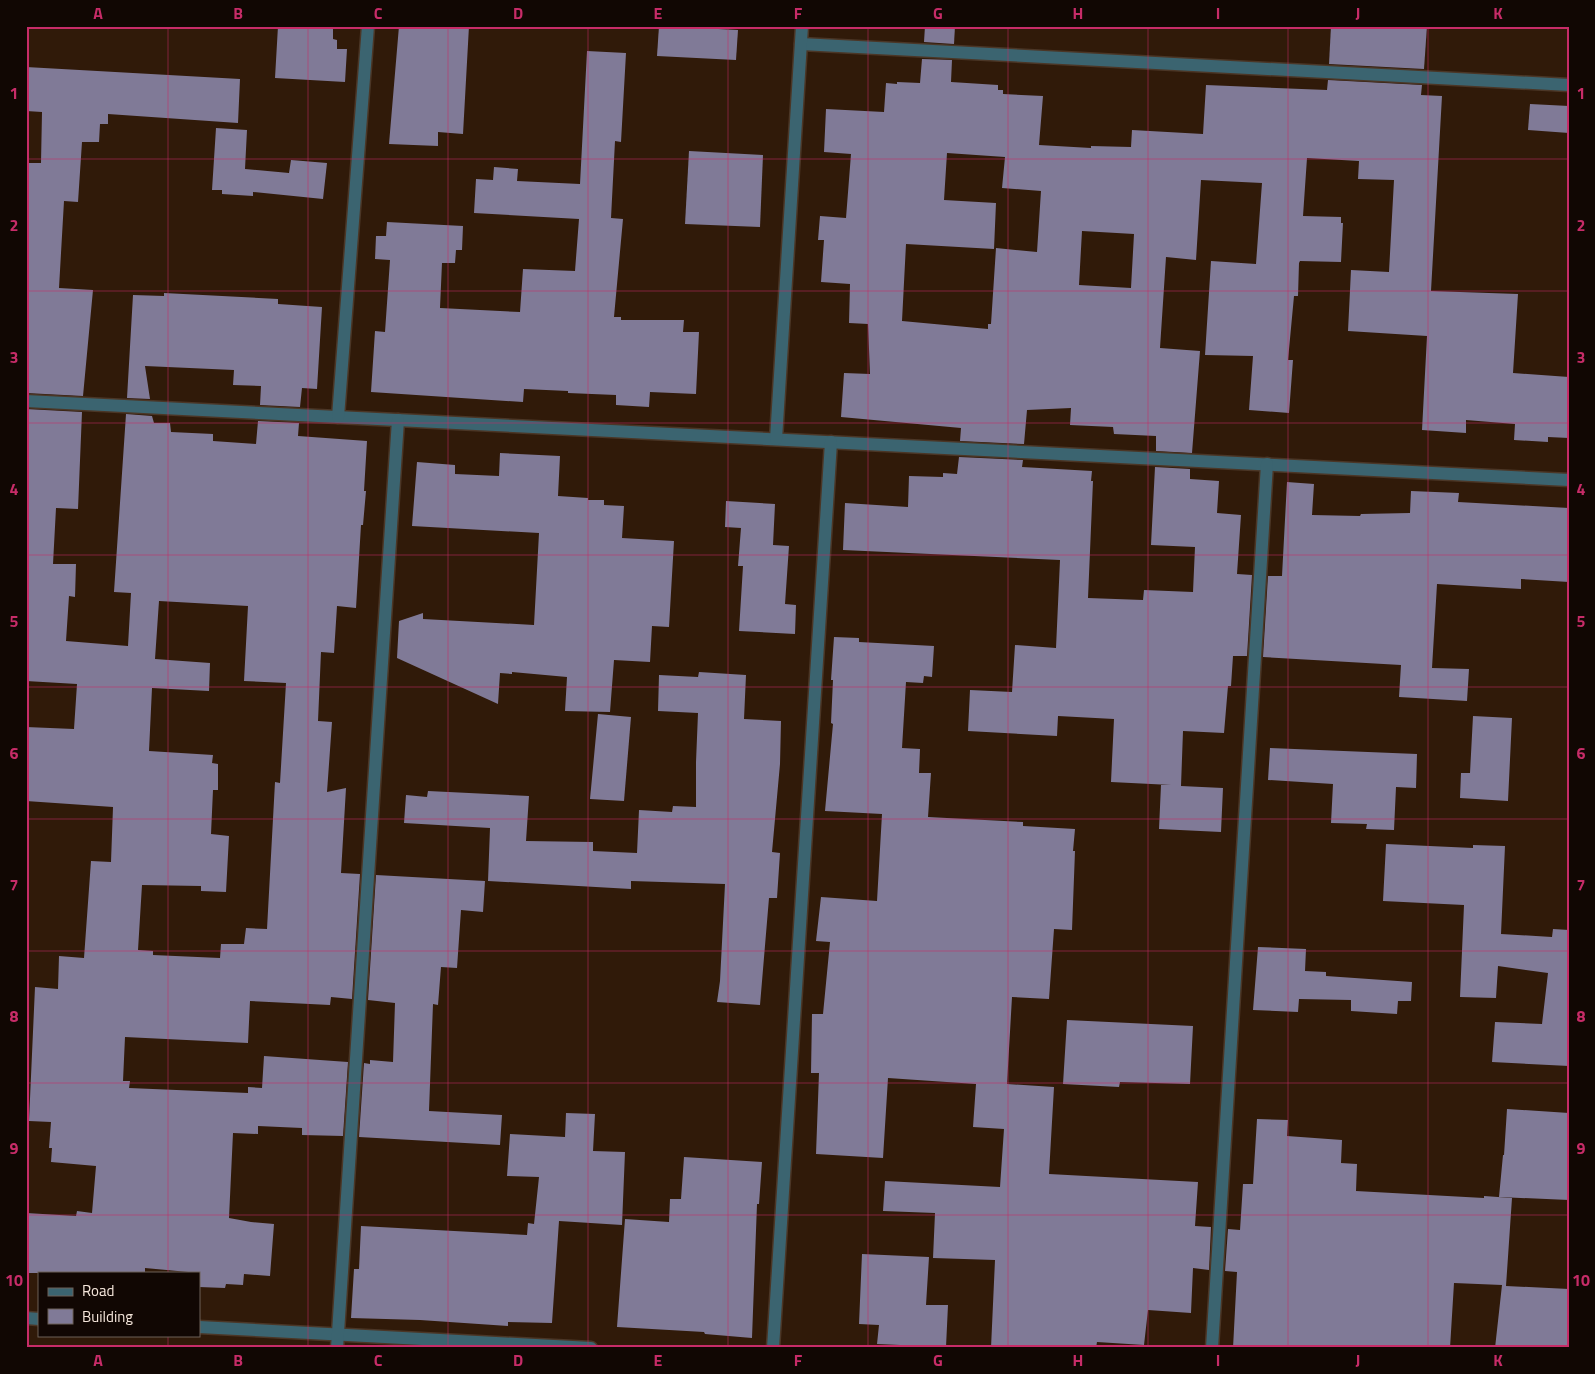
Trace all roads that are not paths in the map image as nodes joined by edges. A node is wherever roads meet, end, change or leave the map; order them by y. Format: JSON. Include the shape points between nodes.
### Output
{"nodes":[{"id":1,"x":368,"y":26,"type":"edge"},
{"id":2,"x":802,"y":26,"type":"edge"},
{"id":3,"x":800,"y":44,"type":"junction"},
{"id":4,"x":1569,"y":85,"type":"edge"},
{"id":5,"x":26,"y":401,"type":"edge"},
{"id":6,"x":338,"y":417,"type":"junction"},
{"id":7,"x":398,"y":420,"type":"junction"},
{"id":8,"x":776,"y":440,"type":"junction"},
{"id":9,"x":831,"y":442,"type":"junction"},
{"id":10,"x":1267,"y":464,"type":"junction"},
{"id":11,"x":1569,"y":480,"type":"edge"},
{"id":12,"x":200,"y":1327,"type":"edge"},
{"id":13,"x":338,"y":1334,"type":"junction"},
{"id":14,"x":337,"y":1348,"type":"edge"},
{"id":15,"x":591,"y":1348,"type":"edge"},
{"id":16,"x":773,"y":1348,"type":"edge"},
{"id":17,"x":1212,"y":1348,"type":"edge"}],
"edges":[{"from":1,"to":6,"type":"street"},
{"from":2,"to":3,"type":"street"},
{"from":3,"to":4,"type":"street"},
{"from":3,"to":8,"type":"street"},
{"from":5,"to":6,"type":"street"},
{"from":6,"to":7,"type":"street"},
{"from":7,"to":8,"type":"street"},
{"from":7,"to":13,"type":"street"},
{"from":8,"to":9,"type":"street"},
{"from":9,"to":10,"type":"street"},
{"from":9,"to":16,"type":"street"},
{"from":10,"to":11,"type":"street"},
{"from":10,"to":17,"type":"street"},
{"from":12,"to":13,"type":"street"},
{"from":13,"to":14,"type":"street"},
{"from":13,"to":15,"type":"street"}]}
